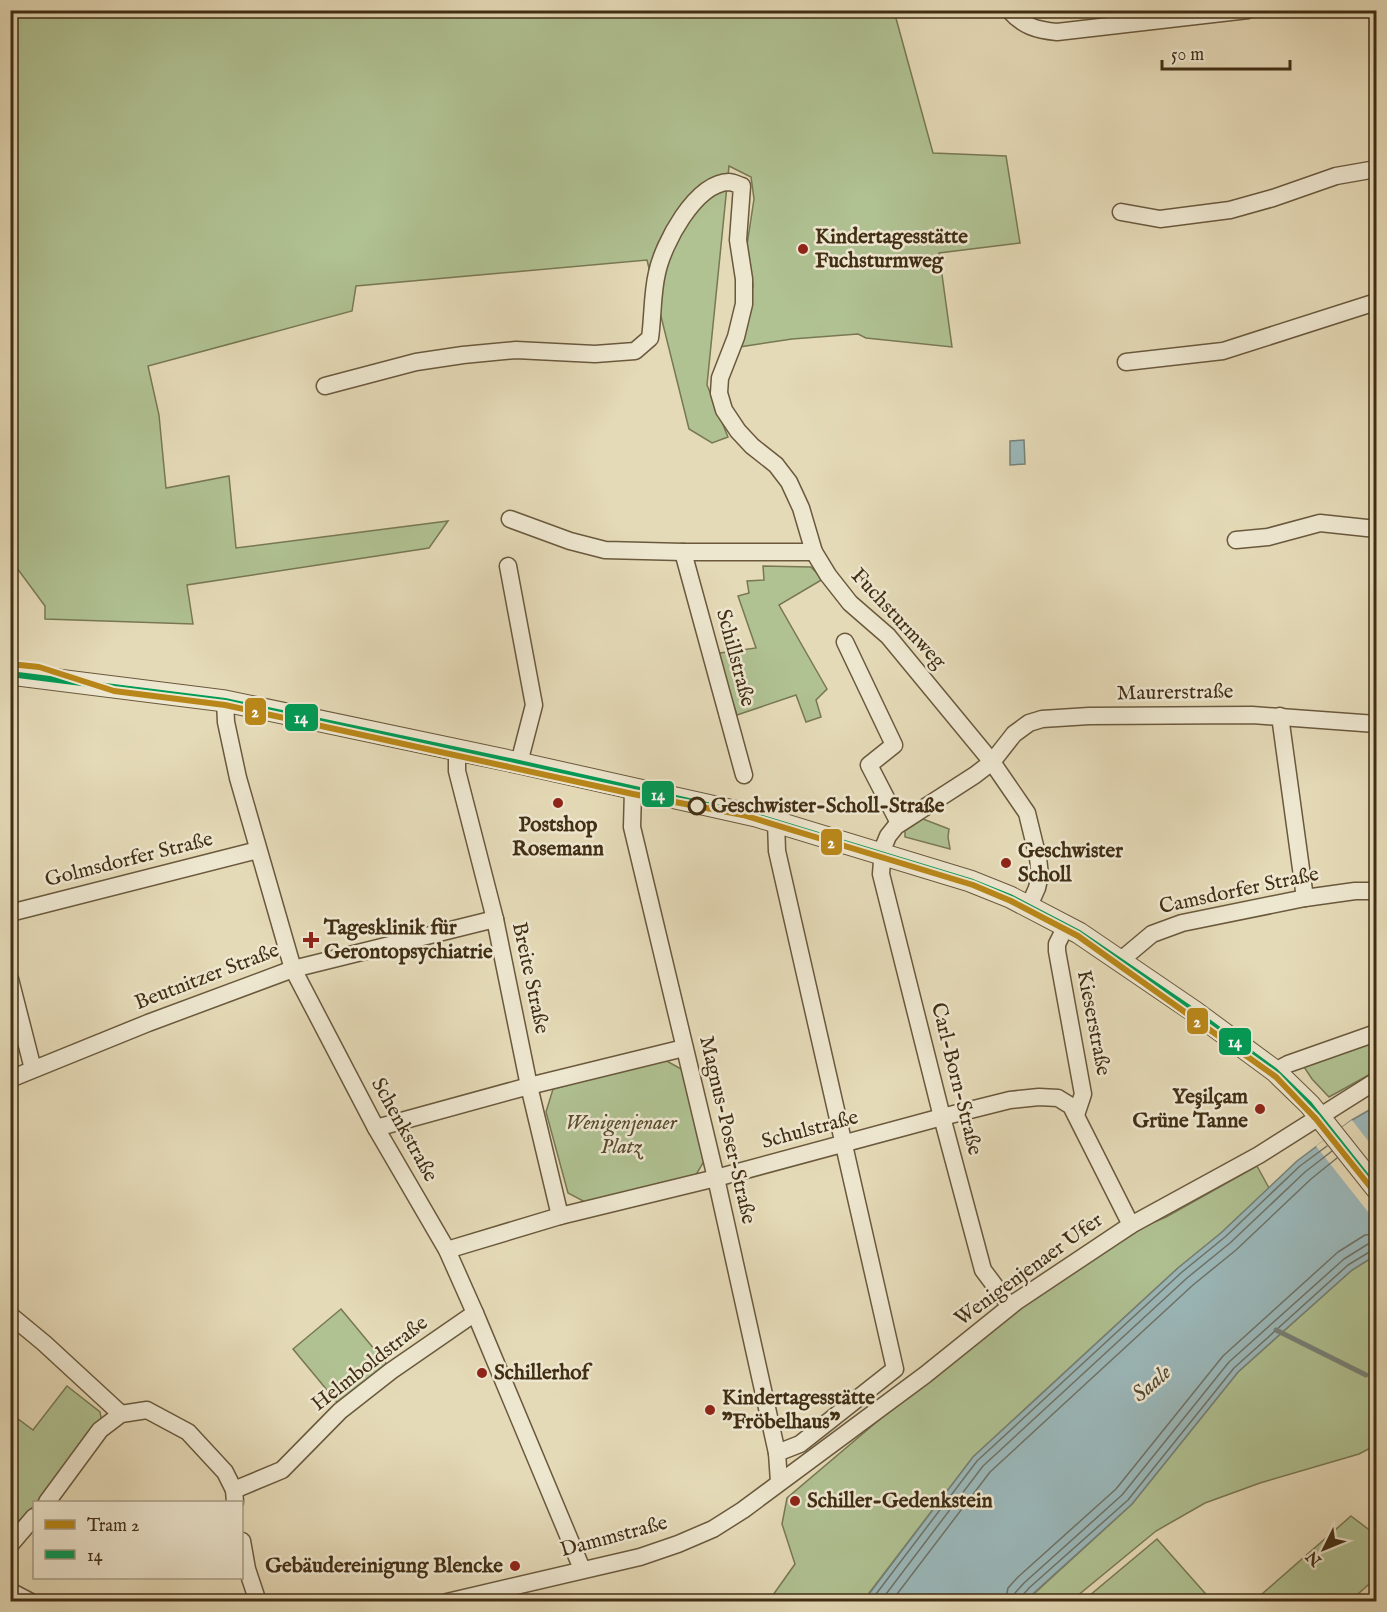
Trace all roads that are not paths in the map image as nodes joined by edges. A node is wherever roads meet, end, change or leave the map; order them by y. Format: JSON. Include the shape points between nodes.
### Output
{"nodes":[{"id":1,"x":1009,"y":10,"type":"edge"},
{"id":2,"x":1248,"y":10,"type":"edge"},
{"id":3,"x":1377,"y":169,"type":"edge"},
{"id":4,"x":1121,"y":212,"type":"dead end"},
{"id":5,"x":1377,"y":302,"type":"edge"},
{"id":6,"x":1126,"y":362,"type":"dead end"},
{"id":7,"x":325,"y":386,"type":"dead end"},
{"id":8,"x":510,"y":519,"type":"dead end"},
{"id":9,"x":1377,"y":529,"type":"edge"},
{"id":10,"x":1236,"y":540,"type":"dead end"},
{"id":11,"x":683,"y":552,"type":"junction"},
{"id":12,"x":814,"y":552,"type":"junction"},
{"id":13,"x":508,"y":566,"type":"dead end"},
{"id":14,"x":845,"y":642,"type":"dead end"},
{"id":15,"x":10,"y":674,"type":"edge"},
{"id":16,"x":225,"y":701,"type":"junction"},
{"id":17,"x":1280,"y":717,"type":"junction"},
{"id":18,"x":1377,"y":724,"type":"edge"},
{"id":19,"x":457,"y":750,"type":"junction"},
{"id":20,"x":992,"y":762,"type":"junction"},
{"id":21,"x":519,"y":763,"type":"junction"},
{"id":22,"x":744,"y":775,"type":"dead end"},
{"id":23,"x":633,"y":789,"type":"junction"},
{"id":24,"x":776,"y":822,"type":"junction"},
{"id":25,"x":899,"y":823,"type":"junction"},
{"id":26,"x":258,"y":850,"type":"junction"},
{"id":27,"x":882,"y":854,"type":"junction"},
{"id":28,"x":1377,"y":891,"type":"edge"},
{"id":29,"x":1305,"y":898,"type":"junction"},
{"id":30,"x":1029,"y":906,"type":"junction"},
{"id":31,"x":10,"y":913,"type":"edge"},
{"id":32,"x":495,"y":919,"type":"junction"},
{"id":33,"x":1066,"y":926,"type":"junction"},
{"id":34,"x":1121,"y":960,"type":"junction"},
{"id":35,"x":293,"y":969,"type":"junction"},
{"id":36,"x":10,"y":979,"type":"edge"},
{"id":37,"x":1377,"y":1033,"type":"edge"},
{"id":38,"x":684,"y":1048,"type":"junction"},
{"id":39,"x":33,"y":1069,"type":"junction"},
{"id":40,"x":1275,"y":1071,"type":"junction"},
{"id":41,"x":10,"y":1079,"type":"edge"},
{"id":42,"x":1377,"y":1081,"type":"edge"},
{"id":43,"x":529,"y":1086,"type":"junction"},
{"id":44,"x":1076,"y":1115,"type":"junction"},
{"id":45,"x":942,"y":1117,"type":"junction"},
{"id":46,"x":1320,"y":1117,"type":"junction"},
{"id":47,"x":376,"y":1128,"type":"junction"},
{"id":48,"x":843,"y":1145,"type":"junction"},
{"id":49,"x":716,"y":1178,"type":"junction"},
{"id":50,"x":1377,"y":1188,"type":"edge"},
{"id":51,"x":560,"y":1216,"type":"junction"},
{"id":52,"x":1131,"y":1225,"type":"junction"},
{"id":53,"x":447,"y":1250,"type":"junction"},
{"id":54,"x":1010,"y":1306,"type":"junction"},
{"id":55,"x":476,"y":1313,"type":"junction"},
{"id":56,"x":10,"y":1315,"type":"edge"},
{"id":57,"x":121,"y":1414,"type":"junction"},
{"id":58,"x":777,"y":1453,"type":"junction"},
{"id":59,"x":779,"y":1482,"type":"junction"},
{"id":60,"x":234,"y":1496,"type":"edge"},
{"id":61,"x":47,"y":1501,"type":"edge"},
{"id":62,"x":33,"y":1517,"type":"edge"},
{"id":63,"x":10,"y":1545,"type":"edge"},
{"id":64,"x":243,"y":1547,"type":"edge"},
{"id":65,"x":582,"y":1569,"type":"junction"},
{"id":66,"x":10,"y":1591,"type":"edge"},
{"id":67,"x":32,"y":1602,"type":"edge"},
{"id":68,"x":258,"y":1602,"type":"edge"},
{"id":69,"x":447,"y":1602,"type":"edge"}],
"edges":[{"from":1,"to":2,"type":"street","via":[[1036,30],[1057,32]]},
{"from":3,"to":4,"type":"street","via":[[1336,176],[1230,210],[1160,219]]},
{"from":5,"to":6,"type":"street","via":[[1223,351]]},
{"from":7,"to":12,"type":"street","name":"Fuchsturmweg","via":[[463,354],[516,350],[595,354],[635,351],[650,338],[656,275],[677,225],[699,198],[716,185],[730,182],[742,186],[738,240],[744,304],[720,378],[719,393],[724,410],[738,431],[789,482]]},
{"from":8,"to":11,"type":"street","via":[[605,550]]},
{"from":9,"to":10,"type":"street","via":[[1320,523],[1268,537]]},
{"from":11,"to":12,"type":"street"},
{"from":11,"to":22,"type":"street","name":"Schillstraße"},
{"from":12,"to":20,"type":"street","name":"Fuchsturmweg","via":[[850,603],[888,636]]},
{"from":13,"to":21,"type":"street","via":[[534,705]]},
{"from":14,"to":25,"type":"street","via":[[894,745],[869,765]]},
{"from":15,"to":16,"type":"street"},
{"from":16,"to":19,"type":"street"},
{"from":16,"to":26,"type":"street","name":"Schenkstraße","via":[[238,778]]},
{"from":17,"to":18,"type":"street","name":"Maurerstraße"},
{"from":17,"to":20,"type":"street","name":"Maurerstraße","via":[[1155,715],[1042,719],[1014,734]]},
{"from":17,"to":29,"type":"street"},
{"from":19,"to":21,"type":"street"},
{"from":19,"to":32,"type":"street","name":"Breite Straße","via":[[457,771]]},
{"from":20,"to":25,"type":"street","name":"Maurerstraße"},
{"from":20,"to":30,"type":"street","name":"Fuchsturmweg","via":[[1027,813],[1040,875]]},
{"from":21,"to":23,"type":"street"},
{"from":23,"to":24,"type":"street"},
{"from":23,"to":38,"type":"street","name":"Magnus-Poser-Straße","via":[[632,827]]},
{"from":24,"to":27,"type":"street"},
{"from":24,"to":48,"type":"street","via":[[777,851]]},
{"from":25,"to":27,"type":"street","via":[[888,836]]},
{"from":26,"to":31,"type":"street","name":"Golmsdorfer Straße"},
{"from":26,"to":35,"type":"street","name":"Schenkstraße"},
{"from":27,"to":30,"type":"street","via":[[970,881]]},
{"from":27,"to":45,"type":"street","name":"Carl-Born-Straße","via":[[881,874]]},
{"from":28,"to":29,"type":"street","name":"Camsdorfer Straße"},
{"from":29,"to":34,"type":"street","name":"Camsdorfer Straße","via":[[1198,919],[1152,934]]},
{"from":30,"to":33,"type":"street"},
{"from":32,"to":35,"type":"street","name":"Beutnitzer Straße"},
{"from":32,"to":43,"type":"street","name":"Breite Straße"},
{"from":33,"to":34,"type":"street"},
{"from":33,"to":44,"type":"street","name":"Kieserstraße","via":[[1057,951],[1083,1094]]},
{"from":34,"to":40,"type":"street"},
{"from":35,"to":39,"type":"street","name":"Beutnitzer Straße"},
{"from":35,"to":47,"type":"street","name":"Schenkstraße"},
{"from":36,"to":39,"type":"street"},
{"from":37,"to":40,"type":"street"},
{"from":38,"to":43,"type":"street"},
{"from":38,"to":49,"type":"street","name":"Magnus-Poser-Straße"},
{"from":39,"to":41,"type":"street","name":"Beutnitzer Straße"},
{"from":40,"to":46,"type":"street"},
{"from":42,"to":46,"type":"street","name":"Wenigenjenaer Ufer"},
{"from":43,"to":47,"type":"street"},
{"from":43,"to":51,"type":"street","name":"Breite Straße"},
{"from":44,"to":45,"type":"street","name":"Schulstraße","via":[[1071,1106],[1058,1098],[1039,1098],[1010,1100]]},
{"from":44,"to":52,"type":"street"},
{"from":45,"to":48,"type":"street","name":"Schulstraße"},
{"from":45,"to":54,"type":"street","name":"Carl-Born-Straße","via":[[983,1270]]},
{"from":46,"to":50,"type":"street"},
{"from":46,"to":52,"type":"street","name":"Wenigenjenaer Ufer"},
{"from":47,"to":53,"type":"street","name":"Schenkstraße"},
{"from":48,"to":49,"type":"street","name":"Schulstraße"},
{"from":48,"to":58,"type":"street","via":[[895,1369],[800,1444]]},
{"from":49,"to":51,"type":"street","name":"Schulstraße"},
{"from":49,"to":58,"type":"street","name":"Magnus-Poser-Straße"},
{"from":51,"to":53,"type":"street","name":"Schulstraße"},
{"from":52,"to":54,"type":"street","name":"Wenigenjenaer Ufer"},
{"from":53,"to":55,"type":"street","name":"Schenkstraße"},
{"from":54,"to":59,"type":"street","name":"Wenigenjenaer Ufer","via":[[925,1376]]},
{"from":55,"to":60,"type":"street","name":"Helmboldstraße","via":[[340,1411],[282,1470]]},
{"from":55,"to":65,"type":"street","name":"Schenkstraße"},
{"from":56,"to":57,"type":"street"},
{"from":57,"to":60,"type":"street","via":[[147,1410],[188,1432],[225,1472]]},
{"from":57,"to":61,"type":"street","via":[[100,1430]]},
{"from":58,"to":59,"type":"street","name":"Magnus-Poser-Straße"},
{"from":59,"to":65,"type":"street","name":"Dammstraße","via":[[704,1533],[640,1557]]},
{"from":62,"to":63,"type":"street"},
{"from":64,"to":68,"type":"street"},
{"from":65,"to":69,"type":"street","name":"Dammstraße"},
{"from":66,"to":67,"type":"street"}]}
